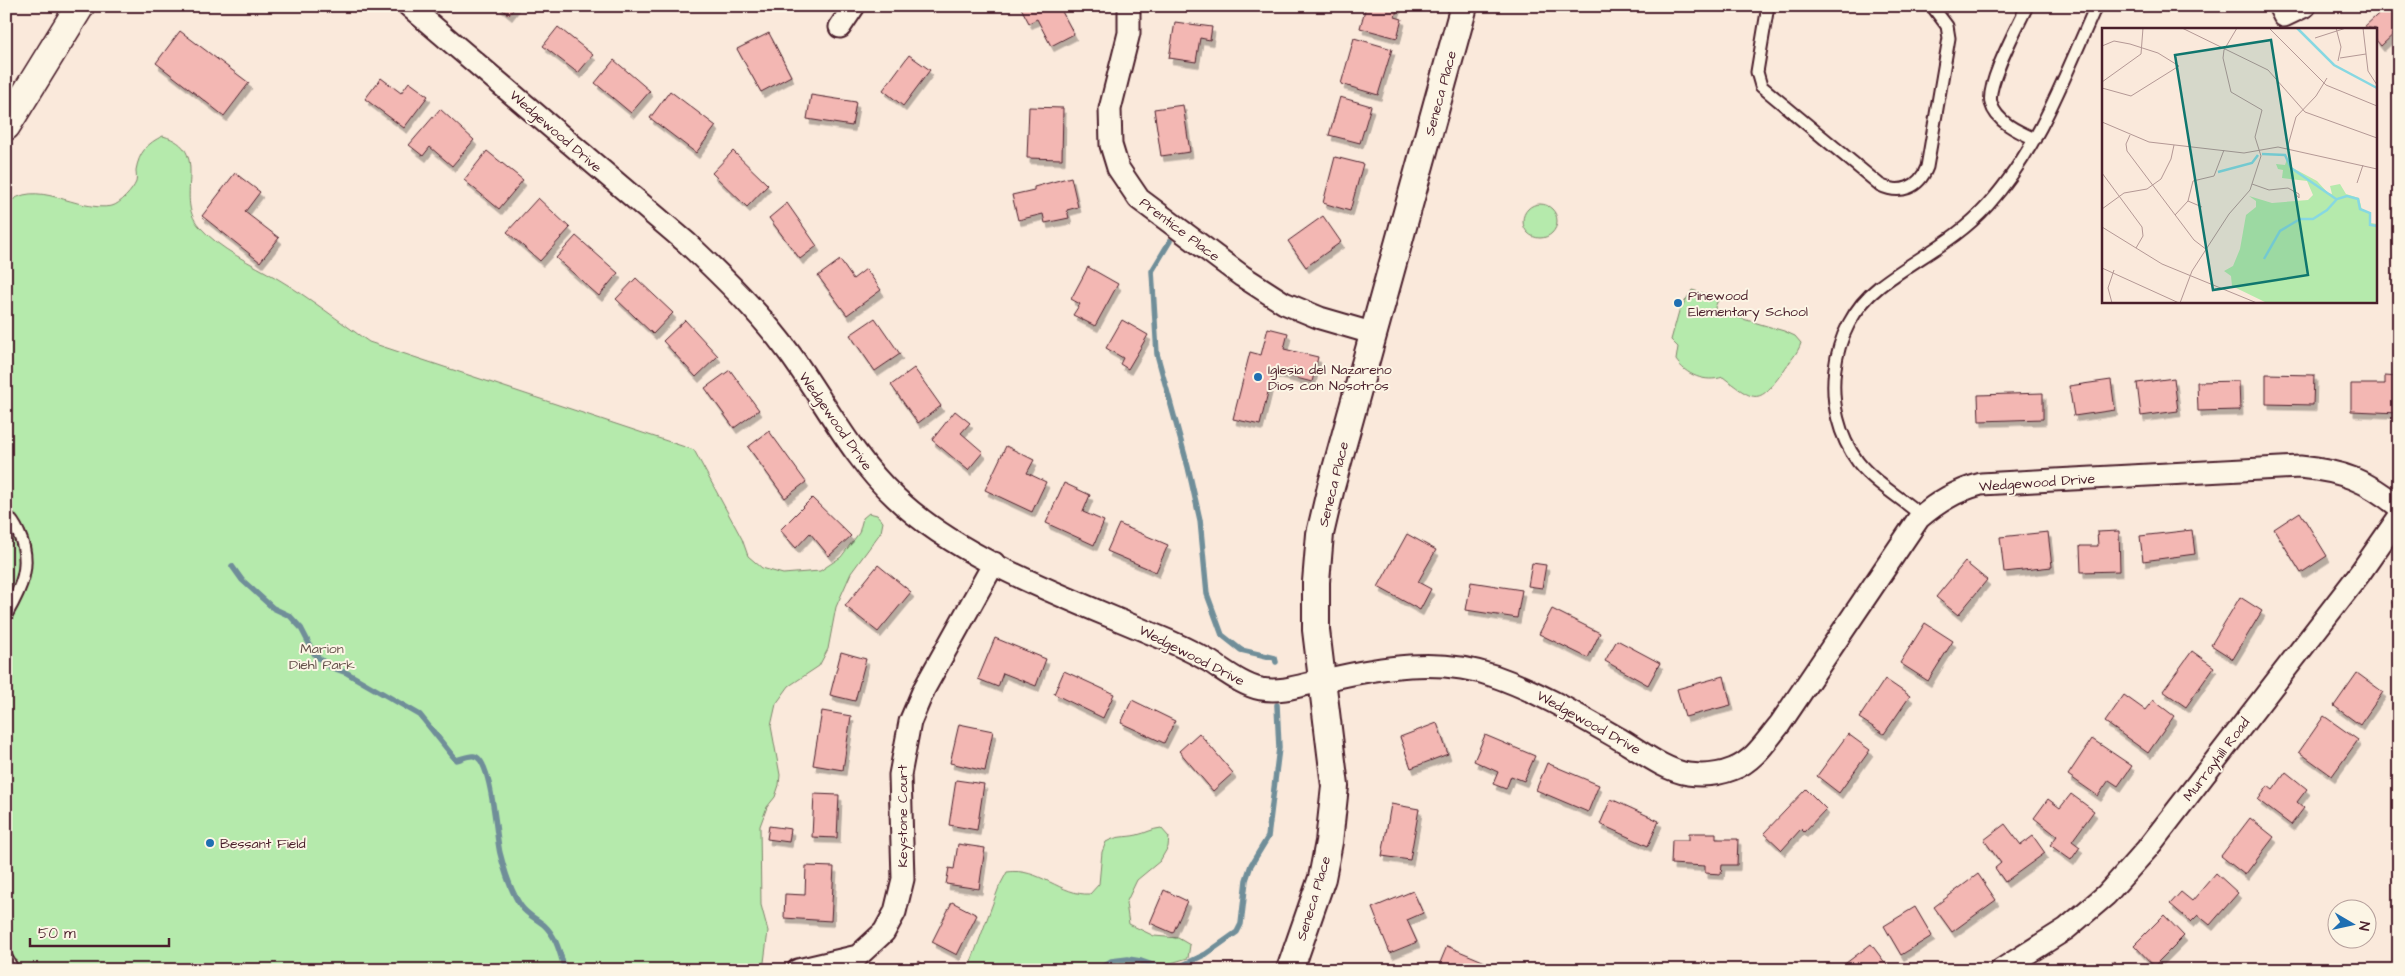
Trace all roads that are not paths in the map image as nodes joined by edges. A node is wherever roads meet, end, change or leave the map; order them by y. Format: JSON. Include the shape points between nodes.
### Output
{"nodes":[{"id":1,"x":80,"y":6,"type":"edge"},
{"id":2,"x":854,"y":6,"type":"edge"},
{"id":3,"x":1128,"y":6,"type":"edge"},
{"id":4,"x":1464,"y":6,"type":"edge"},
{"id":5,"x":1768,"y":6,"type":"edge"},
{"id":6,"x":1932,"y":6,"type":"edge"},
{"id":7,"x":2028,"y":6,"type":"edge"},
{"id":8,"x":2096,"y":6,"type":"edge"},
{"id":9,"x":2305,"y":6,"type":"edge"},
{"id":10,"x":411,"y":7,"type":"edge"},
{"id":11,"x":2282,"y":11,"type":"edge"},
{"id":12,"x":840,"y":27,"type":"dead end"},
{"id":13,"x":6,"y":126,"type":"edge"},
{"id":14,"x":2035,"y":139,"type":"junction"},
{"id":15,"x":1375,"y":334,"type":"junction"},
{"id":16,"x":2399,"y":507,"type":"edge"},
{"id":17,"x":6,"y":515,"type":"edge"},
{"id":18,"x":1922,"y":516,"type":"junction"},
{"id":19,"x":2399,"y":517,"type":"edge"},
{"id":20,"x":994,"y":563,"type":"junction"},
{"id":21,"x":6,"y":615,"type":"edge"},
{"id":22,"x":1322,"y":680,"type":"junction"},
{"id":23,"x":6,"y":957,"type":"edge"},
{"id":24,"x":852,"y":963,"type":"edge"},
{"id":25,"x":1291,"y":969,"type":"edge"},
{"id":26,"x":13,"y":970,"type":"edge"},
{"id":27,"x":798,"y":970,"type":"edge"},
{"id":28,"x":2002,"y":970,"type":"edge"}],
"edges":[{"from":1,"to":13,"type":"main road"},
{"from":2,"to":12,"type":"street"},
{"from":3,"to":15,"type":"street","name":"Prentice Place","via":[[1129,33],[1109,121],[1111,145],[1118,168],[1139,199],[1242,276],[1284,303],[1320,318]]},
{"from":4,"to":15,"type":"street","name":"Seneca Place"},
{"from":5,"to":6,"type":"lane","via":[[1757,72],[1761,86],[1880,185],[1900,190],[1919,182],[1927,167],[1949,38],[1947,26]]},
{"from":7,"to":14,"type":"lane","via":[[1997,74],[1991,96],[1994,109],[2005,123]]},
{"from":8,"to":14,"type":"lane"},
{"from":9,"to":11,"type":"street","via":[[2294,13]]},
{"from":10,"to":20,"type":"street","name":"Wedgewood Drive","via":[[680,237],[731,285],[790,354],[864,463],[892,494],[935,530]]},
{"from":14,"to":18,"type":"lane","via":[[2014,173],[1974,219],[1935,251],[1870,296],[1853,317],[1840,348],[1835,368],[1835,397],[1845,438],[1866,471]]},
{"from":15,"to":22,"type":"street","name":"Seneca Place","via":[[1330,487],[1320,534],[1316,630]]},
{"from":16,"to":18,"type":"street","name":"Wedgewood Drive","via":[[2378,490],[2342,473],[2300,467],[1981,484],[1948,496]]},
{"from":17,"to":21,"type":"lane","via":[[23,543],[26,568],[22,585]]},
{"from":18,"to":22,"type":"street","name":"Wedgewood Drive","via":[[1780,724],[1754,756],[1736,768],[1717,774],[1677,771],[1546,697],[1489,674],[1459,668],[1418,666],[1376,669]]},
{"from":19,"to":28,"type":"street","name":"Murrayhill Road","via":[[2360,573],[2147,849],[2100,901],[2066,929]]},
{"from":20,"to":22,"type":"street","name":"Wedgewood Drive","via":[[1170,641],[1259,689],[1283,690]]},
{"from":20,"to":24,"type":"street","name":"Keystone Court","via":[[924,689],[910,722],[900,775],[902,890],[884,932]]},
{"from":22,"to":25,"type":"street","name":"Seneca Place","via":[[1335,786],[1322,878]]},
{"from":23,"to":26,"type":"lane"},
{"from":24,"to":27,"type":"street","name":"Keystone Court"}]}
